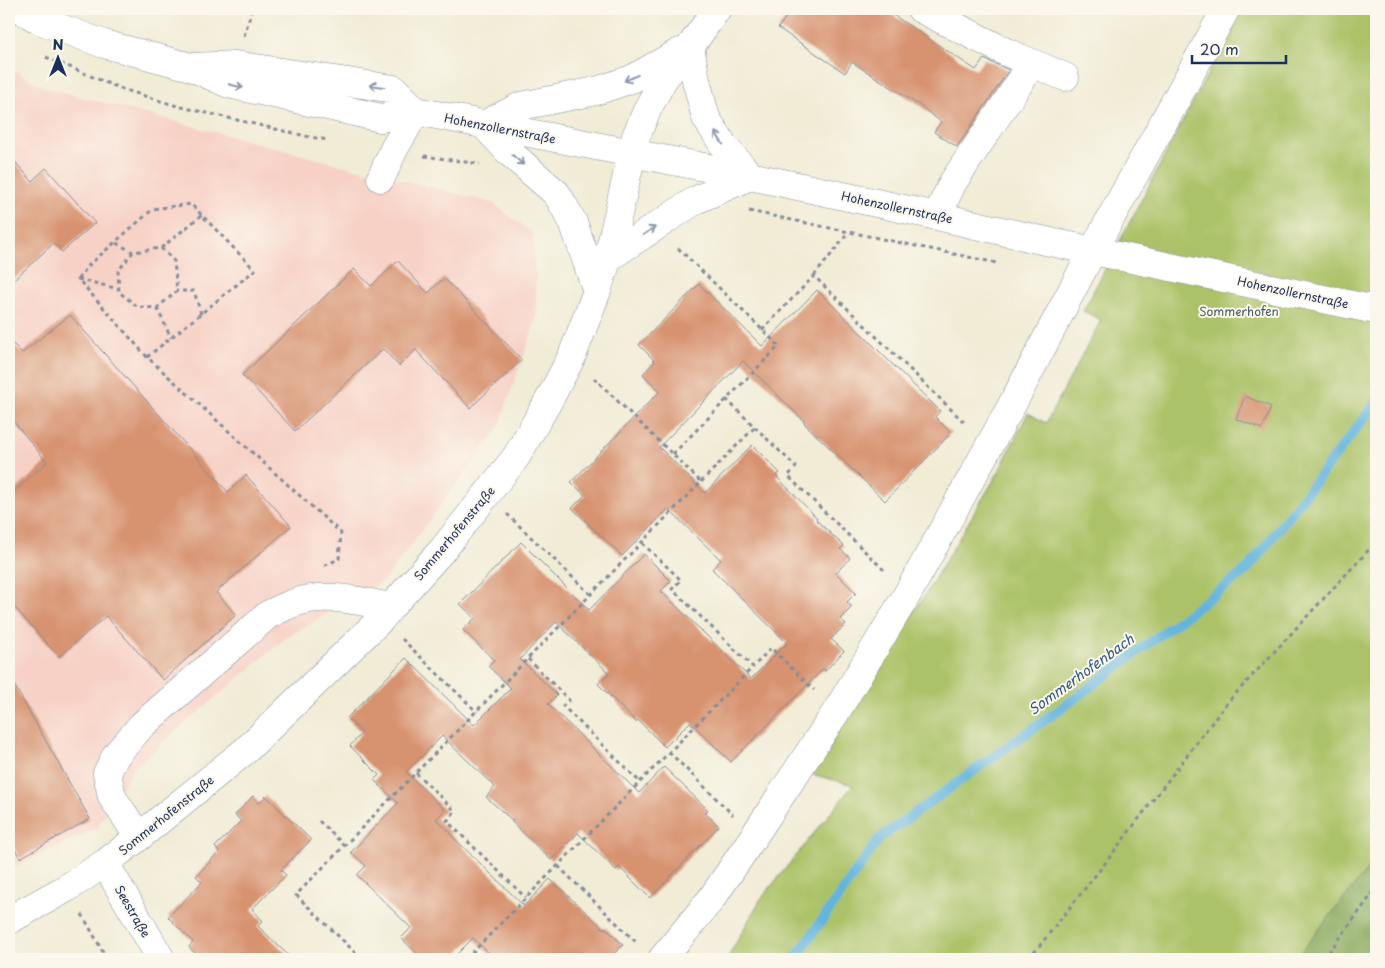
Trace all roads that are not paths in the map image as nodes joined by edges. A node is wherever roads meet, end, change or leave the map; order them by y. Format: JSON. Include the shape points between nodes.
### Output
{"nodes":[{"id":1,"x":20,"y":9,"type":"edge"},
{"id":2,"x":717,"y":9,"type":"edge"},
{"id":3,"x":921,"y":9,"type":"edge"},
{"id":4,"x":1226,"y":9,"type":"edge"},
{"id":5,"x":690,"y":47,"type":"junction"},
{"id":6,"x":1024,"y":76,"type":"dead end"},
{"id":7,"x":1065,"y":77,"type":"dead end"},
{"id":8,"x":416,"y":111,"type":"junction"},
{"id":9,"x":484,"y":125,"type":"junction"},
{"id":10,"x":632,"y":153,"type":"junction"},
{"id":11,"x":750,"y":176,"type":"junction"},
{"id":12,"x":382,"y":178,"type":"dead end"},
{"id":13,"x":937,"y":216,"type":"junction"},
{"id":14,"x":1093,"y":250,"type":"junction"},
{"id":15,"x":608,"y":258,"type":"junction"},
{"id":16,"x":598,"y":291,"type":"junction"},
{"id":17,"x":1376,"y":310,"type":"edge"},
{"id":18,"x":386,"y":613,"type":"junction"},
{"id":19,"x":140,"y":837,"type":"junction"},
{"id":20,"x":106,"y":863,"type":"junction"},
{"id":21,"x":9,"y":920,"type":"edge"},
{"id":22,"x":653,"y":954,"type":"edge"},
{"id":23,"x":161,"y":959,"type":"edge"}],
"edges":[{"from":1,"to":8,"type":"street","via":[[104,44],[191,67],[235,64],[394,89]]},
{"from":2,"to":5,"type":"street","name":"Sommerhofenstraße"},
{"from":3,"to":7,"type":"street","via":[[1006,52]]},
{"from":4,"to":14,"type":"street"},
{"from":5,"to":9,"type":"street","one_way":true,"via":[[632,79],[596,91],[521,106]]},
{"from":5,"to":10,"type":"street","name":"Sommerhofenstraße","via":[[664,78],[636,136]]},
{"from":11,"to":5,"type":"street","one_way":true,"via":[[724,146],[706,118]]},
{"from":6,"to":13,"type":"street","via":[[953,182]]},
{"from":8,"to":9,"type":"street","name":"Hohenzollernstraße"},
{"from":8,"to":12,"type":"street","via":[[394,148]]},
{"from":9,"to":10,"type":"street","name":"Hohenzollernstraße"},
{"from":9,"to":16,"type":"street","one_way":true,"via":[[557,194],[574,222]]},
{"from":10,"to":11,"type":"street","name":"Hohenzollernstraße"},
{"from":10,"to":15,"type":"street","name":"Sommerhofenstraße"},
{"from":11,"to":13,"type":"street","name":"Hohenzollernstraße"},
{"from":15,"to":11,"type":"street","one_way":true,"via":[[696,200]]},
{"from":13,"to":14,"type":"street","name":"Hohenzollernstraße"},
{"from":14,"to":17,"type":"street","name":"Hohenzollernstraße"},
{"from":14,"to":22,"type":"street","via":[[908,594],[836,712],[712,898]]},
{"from":15,"to":16,"type":"street","name":"Sommerhofenstraße"},
{"from":16,"to":18,"type":"street","name":"Sommerhofenstraße","via":[[572,356],[516,457],[444,548]]},
{"from":18,"to":19,"type":"street","name":"Sommerhofenstraße","via":[[246,750]]},
{"from":18,"to":19,"type":"street","via":[[337,597],[294,603],[269,614],[142,725],[116,755],[107,774],[112,796]]},
{"from":19,"to":20,"type":"street","name":"Sommerhofenstraße"},
{"from":20,"to":21,"type":"street","name":"Sommerhofenstraße"},
{"from":20,"to":23,"type":"street","name":"Seestraße"}]}
